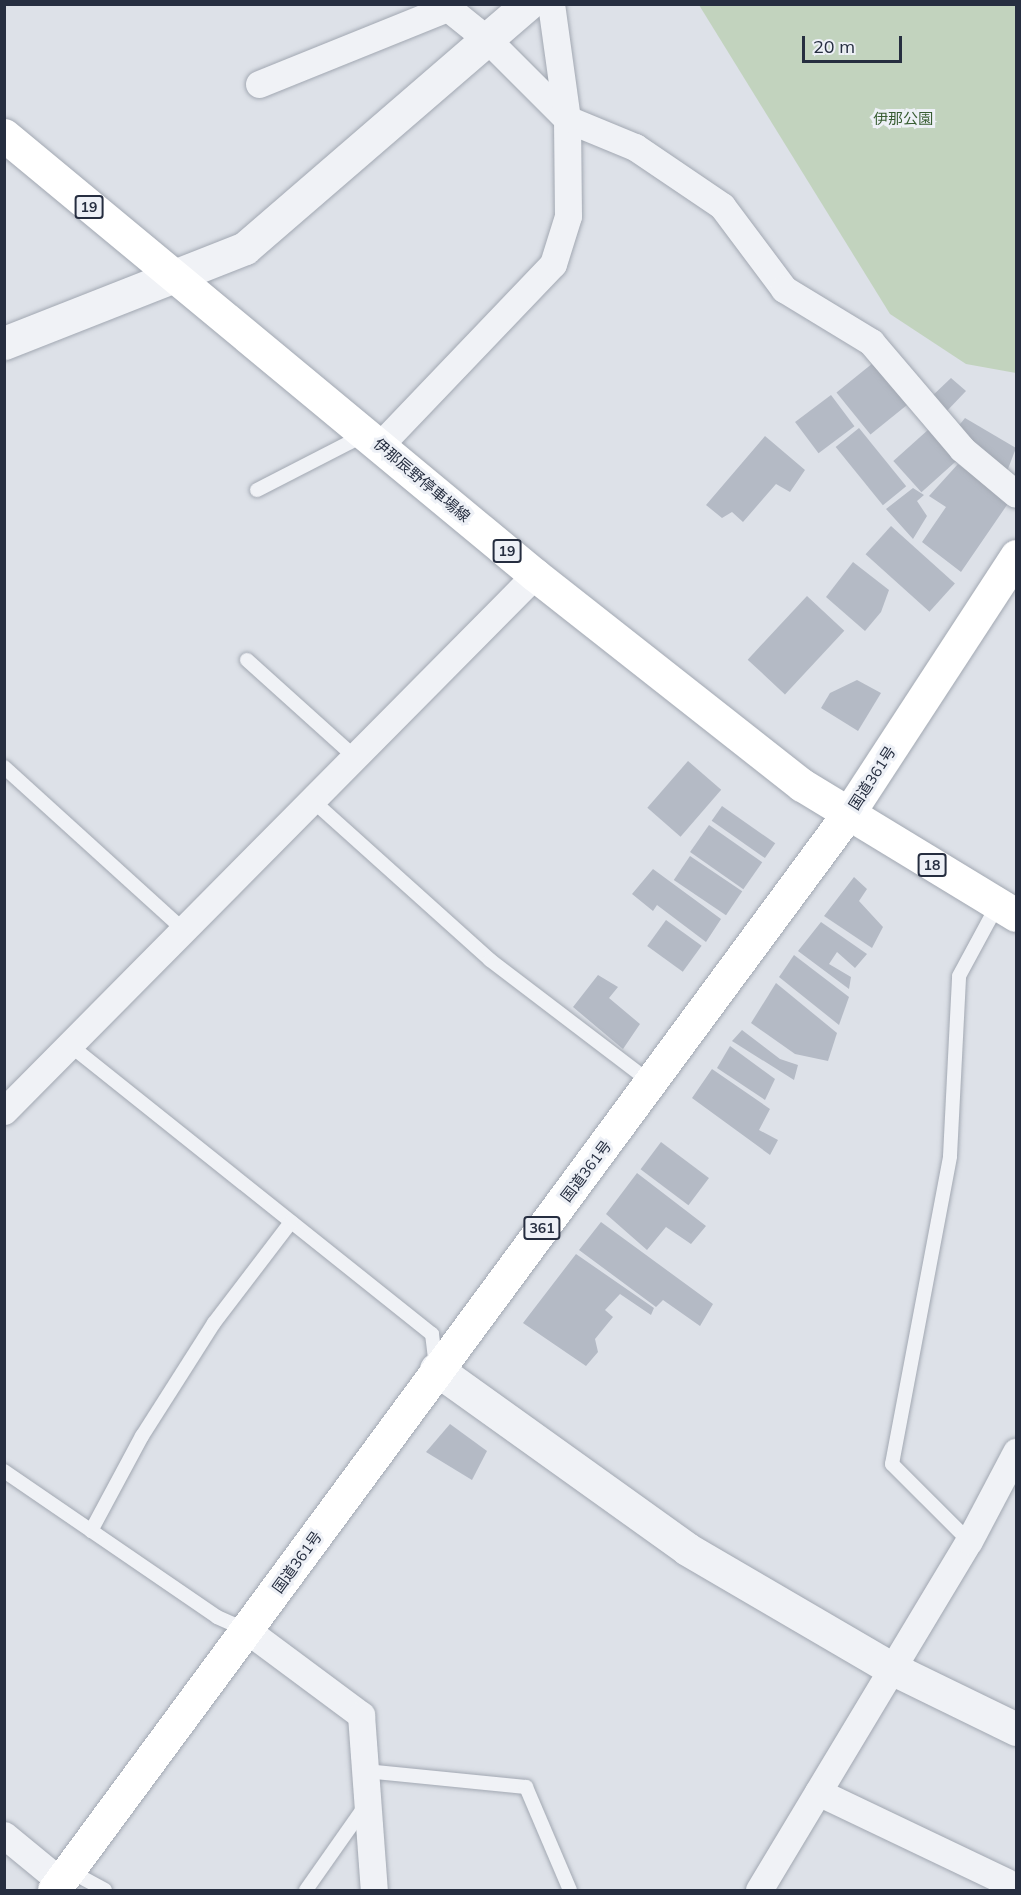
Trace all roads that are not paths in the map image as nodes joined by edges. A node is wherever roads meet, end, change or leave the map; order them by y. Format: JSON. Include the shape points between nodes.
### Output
{"nodes":[{"id":1,"x":528,"y":4,"type":"edge"},
{"id":2,"x":550,"y":4,"type":"edge"},
{"id":3,"x":445,"y":6,"type":"edge"},
{"id":4,"x":489,"y":41,"type":"junction"},
{"id":5,"x":259,"y":84,"type":"dead end"},
{"id":6,"x":567,"y":118,"type":"junction"},
{"id":7,"x":4,"y":135,"type":"edge"},
{"id":8,"x":173,"y":278,"type":"junction"},
{"id":9,"x":4,"y":343,"type":"edge"},
{"id":10,"x":373,"y":439,"type":"junction"},
{"id":11,"x":256,"y":490,"type":"dead end"},
{"id":12,"x":1017,"y":494,"type":"edge"},
{"id":13,"x":1017,"y":556,"type":"edge"},
{"id":14,"x":535,"y":575,"type":"junction"},
{"id":15,"x":247,"y":660,"type":"dead end"},
{"id":16,"x":356,"y":758,"type":"junction"},
{"id":17,"x":4,"y":767,"type":"edge"},
{"id":18,"x":313,"y":801,"type":"junction"},
{"id":19,"x":848,"y":814,"type":"junction"},
{"id":20,"x":1007,"y":909,"type":"edge"},
{"id":21,"x":185,"y":932,"type":"junction"},
{"id":22,"x":71,"y":1046,"type":"junction"},
{"id":23,"x":651,"y":1084,"type":"junction"},
{"id":24,"x":4,"y":1111,"type":"edge"},
{"id":25,"x":291,"y":1222,"type":"junction"},
{"id":26,"x":436,"y":1369,"type":"junction"},
{"id":27,"x":1017,"y":1452,"type":"edge"},
{"id":28,"x":4,"y":1471,"type":"edge"},
{"id":29,"x":91,"y":1531,"type":"junction"},
{"id":30,"x":969,"y":1541,"type":"junction"},
{"id":31,"x":248,"y":1631,"type":"junction"},
{"id":32,"x":891,"y":1668,"type":"junction"},
{"id":33,"x":1017,"y":1729,"type":"edge"},
{"id":34,"x":365,"y":1771,"type":"junction"},
{"id":35,"x":818,"y":1792,"type":"junction"},
{"id":36,"x":369,"y":1801,"type":"junction"},
{"id":37,"x":4,"y":1835,"type":"edge"},
{"id":38,"x":61,"y":1880,"type":"edge"},
{"id":39,"x":1008,"y":1881,"type":"edge"},
{"id":40,"x":105,"y":1890,"type":"edge"},
{"id":41,"x":306,"y":1890,"type":"edge"},
{"id":42,"x":374,"y":1890,"type":"edge"},
{"id":43,"x":570,"y":1890,"type":"edge"},
{"id":44,"x":759,"y":1890,"type":"edge"}],
"edges":[{"from":1,"to":4,"type":"street"},
{"from":2,"to":6,"type":"street"},
{"from":3,"to":4,"type":"street"},
{"from":3,"to":5,"type":"street"},
{"from":4,"to":6,"type":"street"},
{"from":4,"to":8,"type":"street","via":[[246,248]]},
{"from":6,"to":10,"type":"street","via":[[568,216],[553,264]]},
{"from":6,"to":12,"type":"street","via":[[635,147],[722,206],[784,289],[871,342],[962,449]]},
{"from":7,"to":8,"type":"main road","name":"伊那辰野停車場線","number":"19"},
{"from":8,"to":9,"type":"street"},
{"from":8,"to":10,"type":"main road","name":"伊那辰野停車場線","number":"19"},
{"from":10,"to":11,"type":"lane"},
{"from":10,"to":14,"type":"main road","name":"伊那辰野停車場線","number":"19"},
{"from":13,"to":19,"type":"main road","name":"国道361号","number":"361"},
{"from":14,"to":16,"type":"street"},
{"from":14,"to":19,"type":"main road","name":"伊那辰野停車場線","number":"19","via":[[802,785]]},
{"from":15,"to":16,"type":"lane"},
{"from":16,"to":18,"type":"street"},
{"from":17,"to":21,"type":"lane"},
{"from":18,"to":21,"type":"street"},
{"from":18,"to":23,"type":"lane","via":[[490,960]]},
{"from":19,"to":20,"type":"main road","number":"18"},
{"from":19,"to":23,"type":"main road","name":"国道361号","number":"361"},
{"from":20,"to":30,"type":"lane","via":[[959,976],[950,1155],[892,1464]]},
{"from":21,"to":22,"type":"street"},
{"from":22,"to":24,"type":"street"},
{"from":22,"to":25,"type":"lane"},
{"from":23,"to":26,"type":"main road","name":"国道361号","number":"361"},
{"from":25,"to":26,"type":"lane","via":[[432,1334]]},
{"from":25,"to":29,"type":"lane","via":[[214,1323],[142,1436]]},
{"from":26,"to":31,"type":"main road","name":"国道361号","number":"361"},
{"from":26,"to":32,"type":"street","via":[[687,1549]]},
{"from":27,"to":30,"type":"street"},
{"from":28,"to":29,"type":"lane"},
{"from":29,"to":31,"type":"lane","via":[[217,1617]]},
{"from":30,"to":32,"type":"street"},
{"from":31,"to":34,"type":"street","via":[[361,1715]]},
{"from":31,"to":38,"type":"main road","name":"国道361号","number":"361"},
{"from":32,"to":33,"type":"street"},
{"from":32,"to":35,"type":"street"},
{"from":34,"to":36,"type":"street"},
{"from":34,"to":43,"type":"lane","via":[[525,1787]]},
{"from":35,"to":39,"type":"street"},
{"from":35,"to":44,"type":"street"},
{"from":36,"to":41,"type":"lane"},
{"from":36,"to":42,"type":"street"},
{"from":37,"to":38,"type":"street"},
{"from":38,"to":40,"type":"lane"}]}
